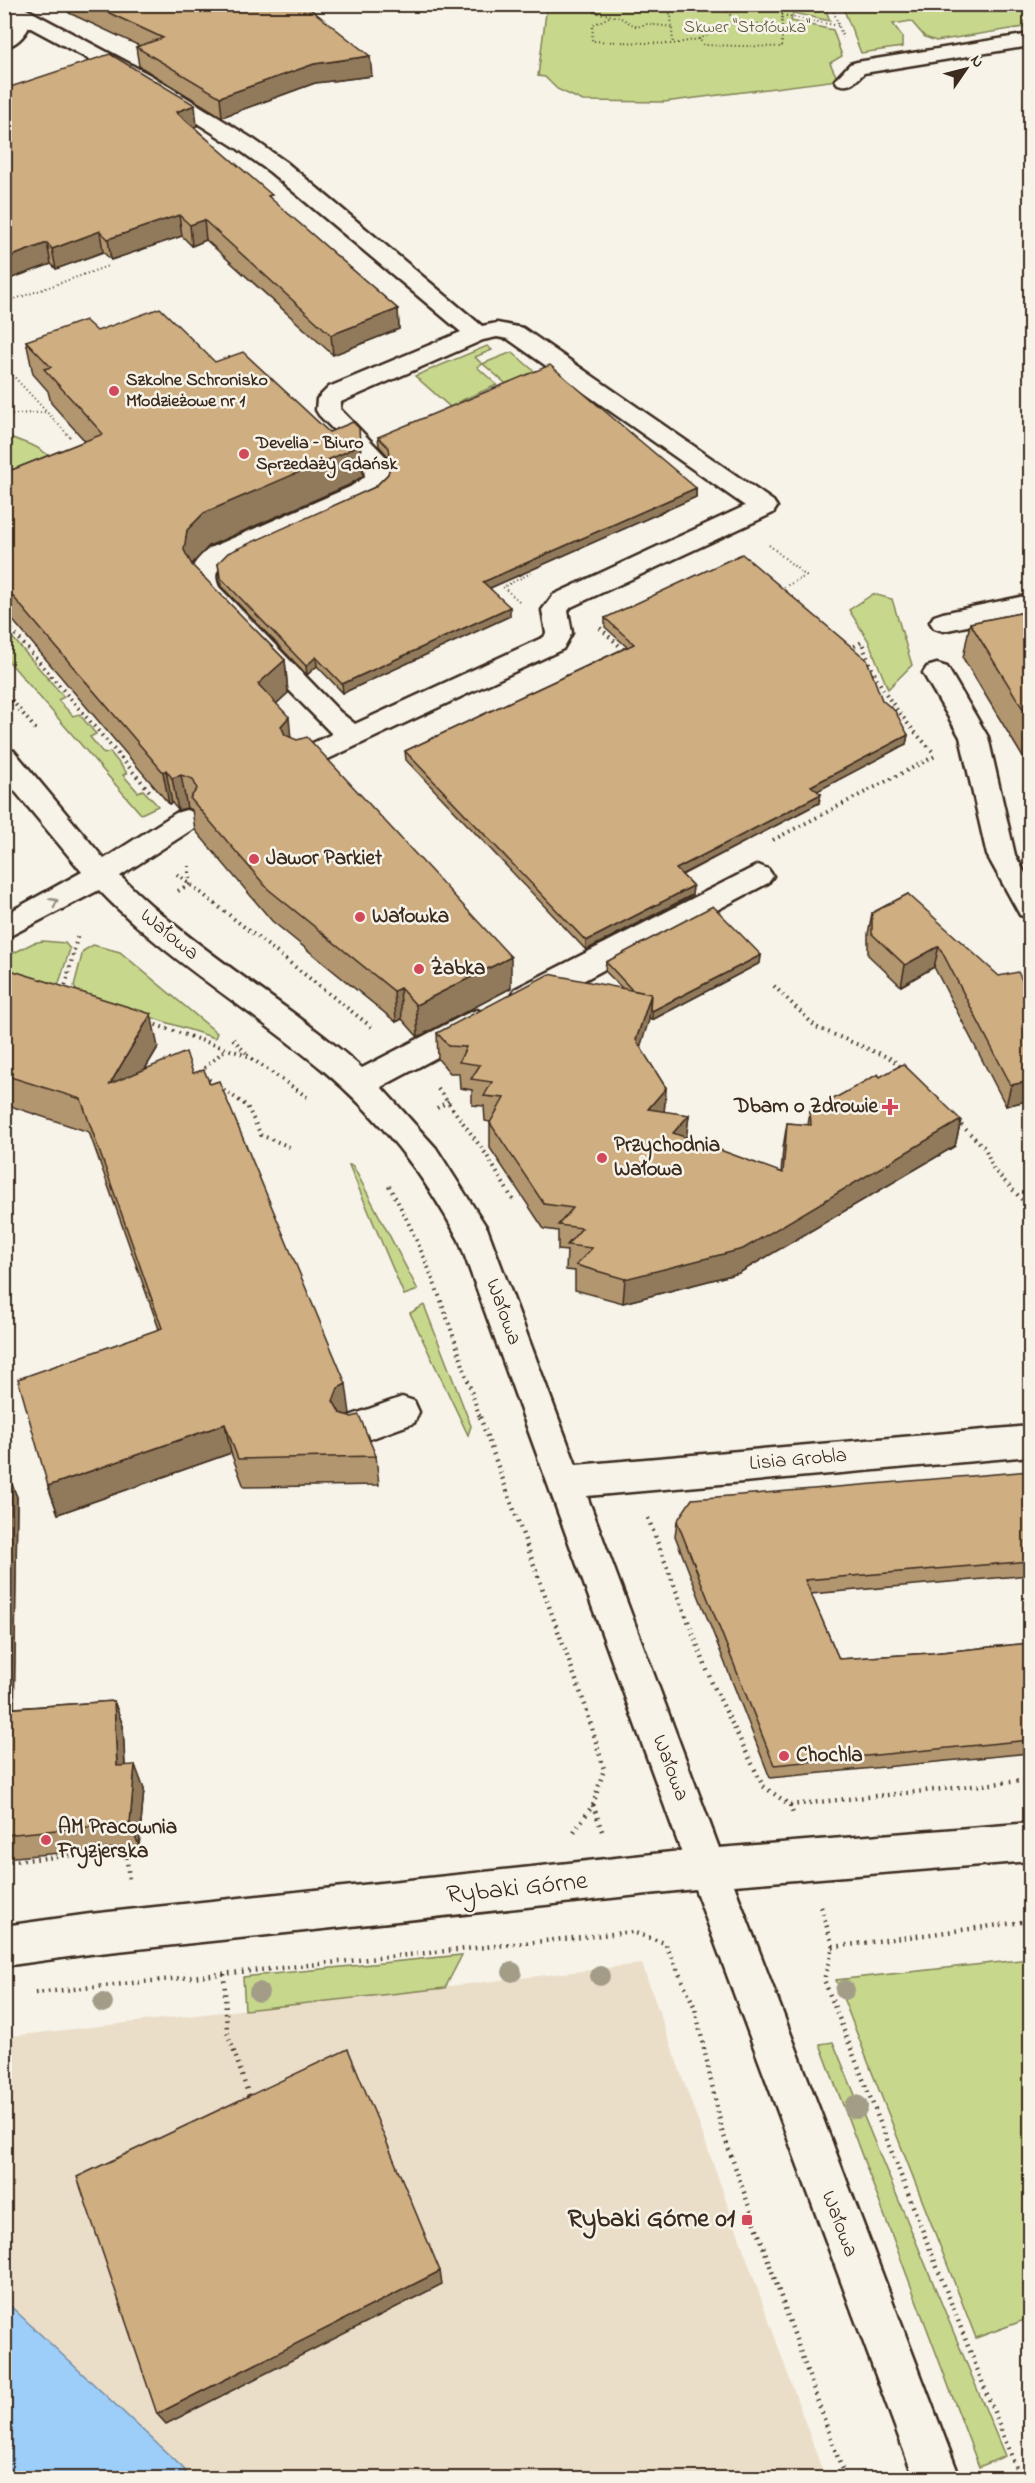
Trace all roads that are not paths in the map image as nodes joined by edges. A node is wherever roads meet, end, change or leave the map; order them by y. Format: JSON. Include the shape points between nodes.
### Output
{"nodes":[{"id":1,"x":4,"y":6,"type":"edge"},
{"id":2,"x":24,"y":16,"type":"junction"},
{"id":3,"x":1030,"y":40,"type":"edge"},
{"id":4,"x":4,"y":42,"type":"edge"},
{"id":5,"x":845,"y":80,"type":"dead end"},
{"id":6,"x":477,"y":334,"type":"junction"},
{"id":7,"x":1030,"y":604,"type":"edge"},
{"id":8,"x":943,"y":621,"type":"dead end"},
{"id":9,"x":937,"y":673,"type":"dead end"},
{"id":10,"x":351,"y":735,"type":"junction"},
{"id":11,"x":4,"y":758,"type":"edge"},
{"id":12,"x":301,"y":760,"type":"edge"},
{"id":13,"x":182,"y":822,"type":"edge"},
{"id":14,"x":101,"y":873,"type":"junction"},
{"id":15,"x":758,"y":876,"type":"road end"},
{"id":16,"x":1030,"y":907,"type":"edge"},
{"id":17,"x":4,"y":928,"type":"edge"},
{"id":18,"x":359,"y":1084,"type":"junction"},
{"id":19,"x":402,"y":1412,"type":"dead end"},
{"id":20,"x":356,"y":1429,"type":"edge"},
{"id":21,"x":1030,"y":1441,"type":"edge"},
{"id":22,"x":566,"y":1482,"type":"junction"},
{"id":23,"x":1030,"y":1842,"type":"edge"},
{"id":24,"x":707,"y":1868,"type":"junction"},
{"id":25,"x":4,"y":1946,"type":"edge"},
{"id":26,"x":937,"y":2478,"type":"edge"}],
"edges":[{"from":1,"to":2,"type":"street"},
{"from":2,"to":4,"type":"street","via":[[17,31]]},
{"from":2,"to":6,"type":"street","via":[[145,80],[247,144]]},
{"from":3,"to":5,"type":"street","via":[[857,68]]},
{"from":6,"to":10,"type":"street","via":[[329,399],[328,410],[375,458],[377,480],[205,565],[202,579],[207,591],[330,719]]},
{"from":6,"to":10,"type":"street","via":[[497,330],[527,339],[764,507],[562,601],[555,610],[559,633],[554,643]]},
{"from":7,"to":8,"type":"street"},
{"from":9,"to":16,"type":"street","via":[[974,737],[1000,855]]},
{"from":10,"to":12,"type":"street"},
{"from":11,"to":14,"type":"street","name":"Wałowa"},
{"from":13,"to":14,"type":"street"},
{"from":17,"to":14,"type":"street","one_way":true,"via":[[72,893]]},
{"from":14,"to":18,"type":"street","name":"Wałowa","via":[[142,915]]},
{"from":15,"to":18,"type":"street"},
{"from":18,"to":22,"type":"street","name":"Wałowa","via":[[402,1127],[456,1200],[475,1238]]},
{"from":19,"to":20,"type":"street"},
{"from":21,"to":22,"type":"street","name":"Lisia Grobla"},
{"from":22,"to":24,"type":"street","name":"Wałowa"},
{"from":23,"to":24,"type":"street","name":"Rybaki Górne"},
{"from":24,"to":25,"type":"street","name":"Rybaki Górne"},
{"from":24,"to":26,"type":"street","name":"Wałowa"}]}
